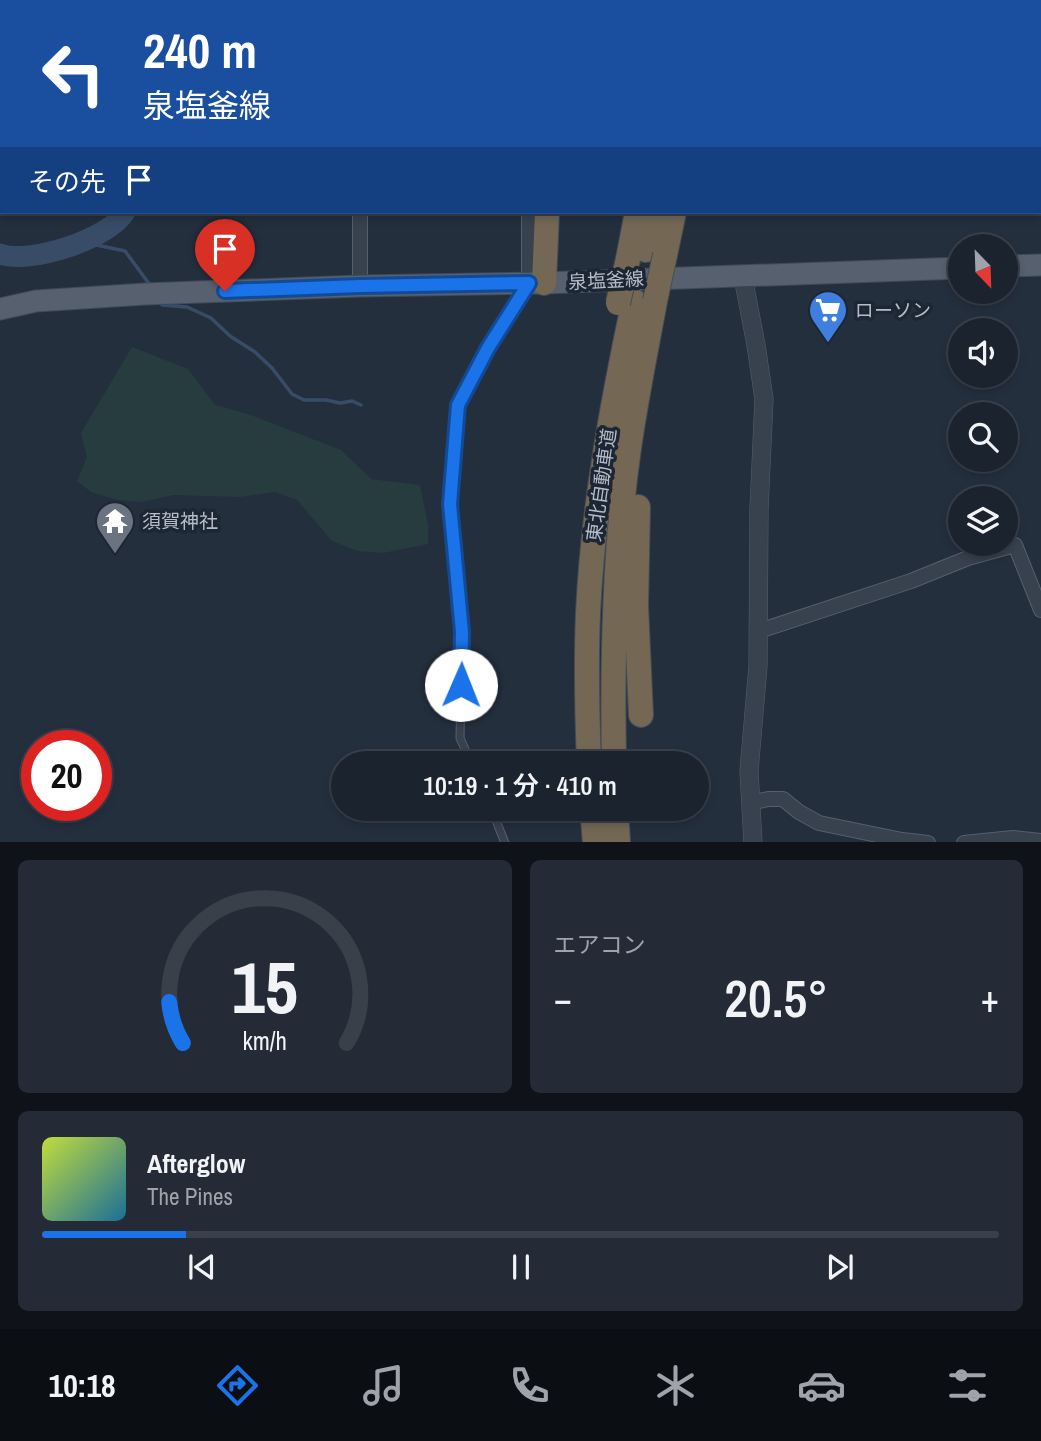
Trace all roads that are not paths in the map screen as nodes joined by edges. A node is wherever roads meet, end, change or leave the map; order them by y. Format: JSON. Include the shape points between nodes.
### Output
{"nodes":[{"id":1,"x":360,"y":214,"type":"edge"},
{"id":2,"x":529,"y":214,"type":"edge"},
{"id":3,"x":547,"y":214,"type":"edge"},
{"id":4,"x":637,"y":214,"type":"edge"},
{"id":5,"x":655,"y":214,"type":"edge"},
{"id":6,"x":673,"y":214,"type":"edge"},
{"id":7,"x":646,"y":257,"type":"junction"},
{"id":8,"x":1041,"y":265,"type":"edge"},
{"id":9,"x":1018,"y":266,"type":"edge"},
{"id":10,"x":948,"y":268,"type":"edge"},
{"id":11,"x":743,"y":276,"type":"junction"},
{"id":12,"x":537,"y":283,"type":"junction"},
{"id":13,"x":360,"y":286,"type":"junction"},
{"id":14,"x":636,"y":302,"type":"junction"},
{"id":15,"x":0,"y":309,"type":"edge"},
{"id":16,"x":644,"y":356,"type":"junction"},
{"id":17,"x":1040,"y":600,"type":"edge"},
{"id":18,"x":759,"y":631,"type":"junction"},
{"id":19,"x":462,"y":632,"type":"joint"},
{"id":20,"x":641,"y":715,"type":"dead end"},
{"id":21,"x":466,"y":751,"type":"edge"},
{"id":22,"x":589,"y":751,"type":"edge"},
{"id":23,"x":614,"y":751,"type":"edge"},
{"id":24,"x":750,"y":803,"type":"junction"},
{"id":25,"x":496,"y":821,"type":"edge"},
{"id":26,"x":593,"y":821,"type":"edge"},
{"id":27,"x":617,"y":821,"type":"edge"},
{"id":28,"x":1041,"y":841,"type":"edge"},
{"id":29,"x":505,"y":842,"type":"edge"},
{"id":30,"x":595,"y":842,"type":"edge"},
{"id":31,"x":618,"y":842,"type":"edge"},
{"id":32,"x":753,"y":842,"type":"edge"},
{"id":33,"x":928,"y":842,"type":"edge"},
{"id":34,"x":964,"y":842,"type":"edge"}],
"edges":[{"from":1,"to":13,"type":"street"},
{"from":2,"to":12,"type":"street"},
{"from":3,"to":12,"type":"highway"},
{"from":4,"to":7,"type":"highway"},
{"from":5,"to":7,"type":"highway","name":"東北自動車道"},
{"from":6,"to":7,"type":"highway","name":"東北自動車道"},
{"from":7,"to":14,"type":"highway","name":"東北自動車道","bridge":true},
{"from":7,"to":14,"type":"highway","bridge":true},
{"from":8,"to":9,"type":"main road"},
{"from":10,"to":11,"type":"main road","name":"泉塩釜線"},
{"from":11,"to":12,"type":"main road","name":"泉塩釜線"},
{"from":11,"to":18,"type":"street","via":[[764,400]]},
{"from":12,"to":13,"type":"main road","name":"泉塩釜線"},
{"from":12,"to":19,"type":"street","via":[[488,348],[458,405],[450,504]]},
{"from":13,"to":15,"type":"main road","name":"泉塩釜線","via":[[145,294],[36,301]]},
{"from":14,"to":16,"type":"highway","name":"東北自動車道"},
{"from":14,"to":22,"type":"highway","name":"東北自動車道","via":[[611,412],[592,547]]},
{"from":16,"to":20,"type":"highway","via":[[636,594]]},
{"from":16,"to":23,"type":"highway","name":"東北自動車道","via":[[619,555]]},
{"from":17,"to":18,"type":"street","via":[[1014,545]]},
{"from":18,"to":24,"type":"street"},
{"from":19,"to":21,"type":"lane","via":[[460,738]]},
{"from":24,"to":32,"type":"street"},
{"from":24,"to":33,"type":"street","via":[[783,799],[819,824]]},
{"from":25,"to":29,"type":"lane"},
{"from":26,"to":30,"type":"highway"},
{"from":27,"to":31,"type":"highway"},
{"from":28,"to":34,"type":"street"}]}
